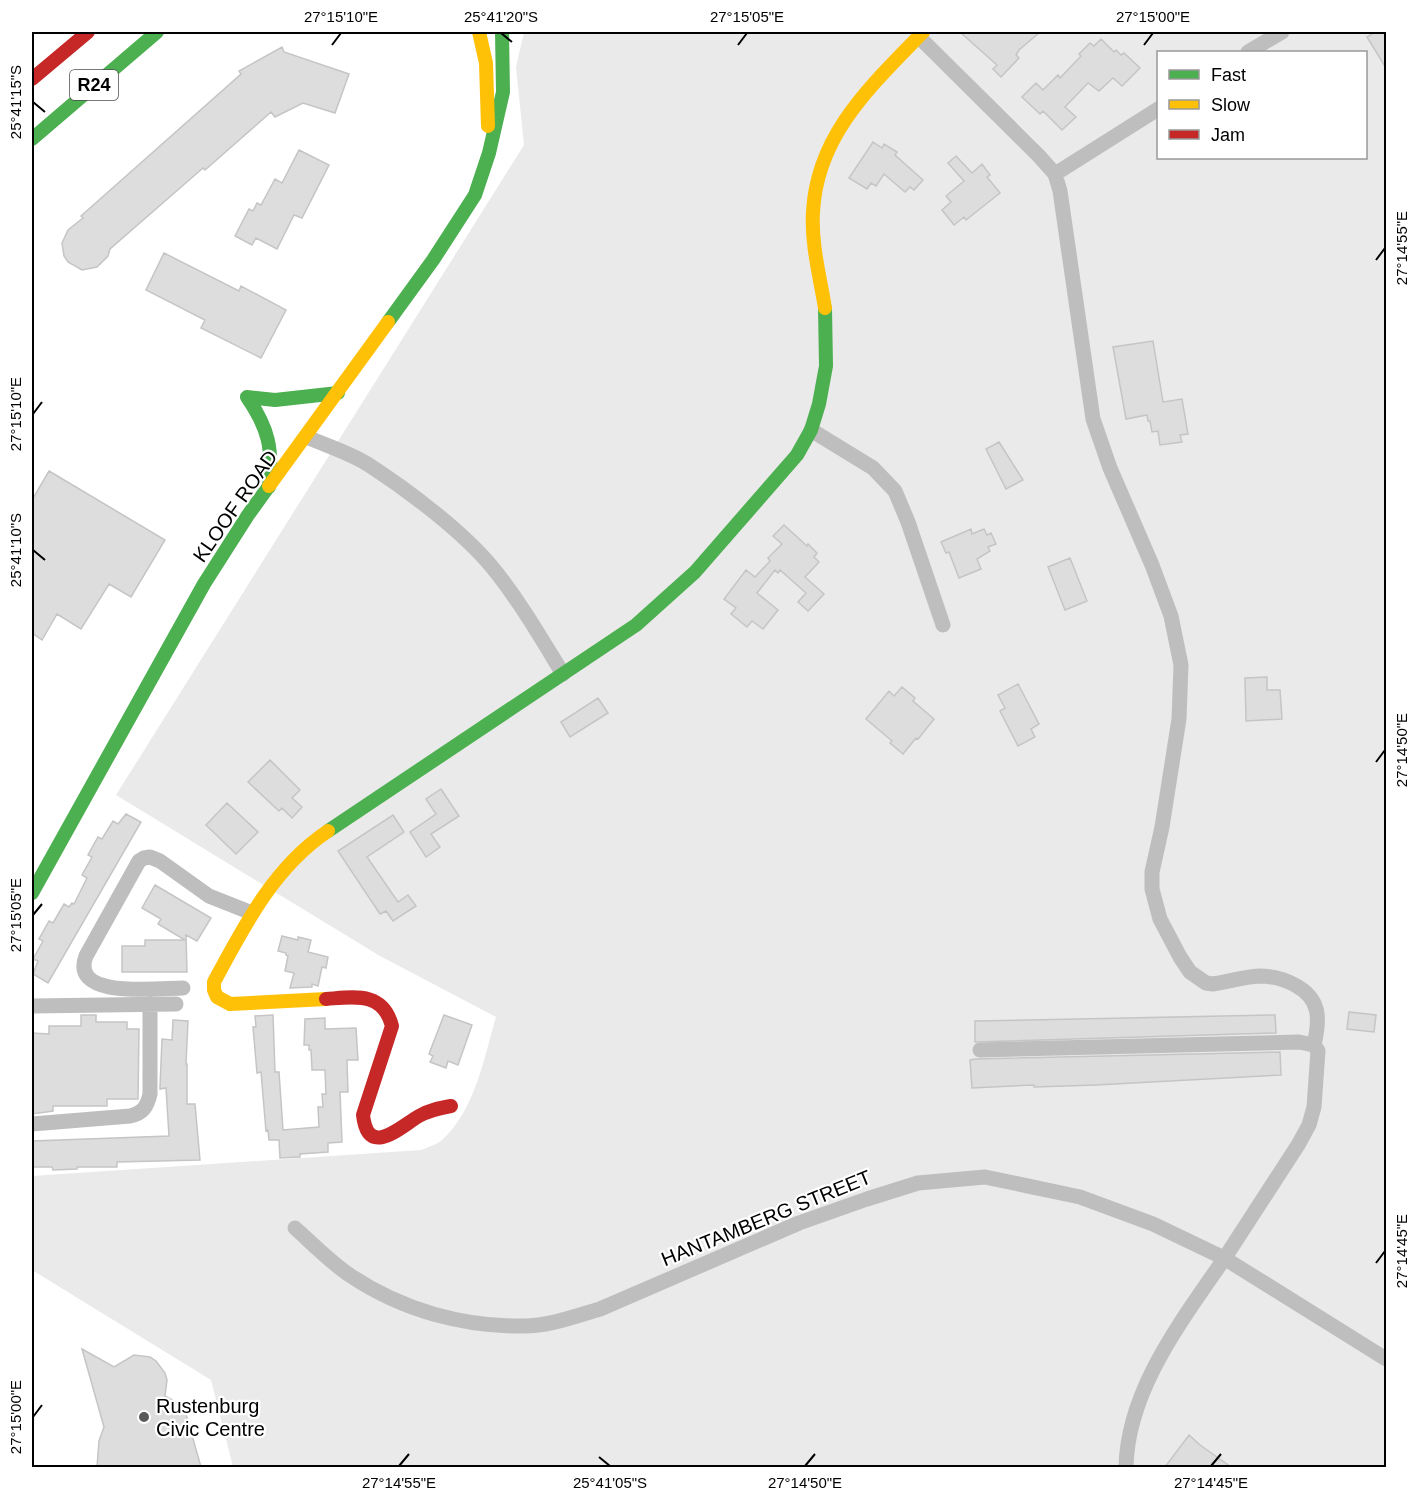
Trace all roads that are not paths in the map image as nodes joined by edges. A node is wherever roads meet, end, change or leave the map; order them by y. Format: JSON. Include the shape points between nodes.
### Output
{"nodes":[{"id":1,"x":88,"y":32,"type":"edge"},
{"id":2,"x":157,"y":32,"type":"edge"},
{"id":3,"x":479,"y":32,"type":"edge"},
{"id":4,"x":502,"y":32,"type":"edge"},
{"id":5,"x":1282,"y":32,"type":"edge"},
{"id":6,"x":921,"y":34,"type":"edge"},
{"id":7,"x":1250,"y":51,"type":"edge"},
{"id":8,"x":32,"y":79,"type":"edge"},
{"id":9,"x":1157,"y":110,"type":"edge"},
{"id":10,"x":32,"y":139,"type":"edge"},
{"id":11,"x":489,"y":153,"type":"junction"},
{"id":12,"x":1055,"y":174,"type":"junction"},
{"id":13,"x":338,"y":393,"type":"junction"},
{"id":14,"x":811,"y":430,"type":"junction"},
{"id":15,"x":307,"y":437,"type":"junction"},
{"id":16,"x":269,"y":488,"type":"junction"},
{"id":17,"x":943,"y":625,"type":"dead end"},
{"id":18,"x":563,"y":674,"type":"junction"},
{"id":19,"x":32,"y":893,"type":"edge"},
{"id":20,"x":252,"y":913,"type":"junction"},
{"id":21,"x":183,"y":988,"type":"dead end"},
{"id":22,"x":150,"y":1004,"type":"junction"},
{"id":23,"x":176,"y":1004,"type":"dead end"},
{"id":24,"x":32,"y":1006,"type":"edge"},
{"id":25,"x":1314,"y":1045,"type":"junction"},
{"id":26,"x":980,"y":1050,"type":"dead end"},
{"id":27,"x":452,"y":1106,"type":"dead end"},
{"id":28,"x":32,"y":1124,"type":"edge"},
{"id":29,"x":295,"y":1228,"type":"dead end"},
{"id":30,"x":1224,"y":1258,"type":"junction"},
{"id":31,"x":1386,"y":1359,"type":"edge"},
{"id":32,"x":1126,"y":1467,"type":"edge"}],
"edges":[{"from":1,"to":8,"type":"street","number":"R24"},
{"from":2,"to":10,"type":"street","number":"R24"},
{"from":3,"to":11,"type":"street","via":[[486,63]]},
{"from":4,"to":11,"type":"street","via":[[503,92]]},
{"from":5,"to":7,"type":"street"},
{"from":6,"to":12,"type":"street"},
{"from":6,"to":14,"type":"street","via":[[846,116],[825,154],[819,175],[813,213],[814,241],[825,310],[826,366]]},
{"from":9,"to":12,"type":"street"},
{"from":11,"to":13,"type":"street","name":"KLOOF ROAD","via":[[475,195]]},
{"from":12,"to":25,"type":"street","via":[[1093,419],[1171,616],[1181,665],[1179,719],[1152,873],[1160,919],[1179,957],[1190,972],[1206,983],[1260,976],[1289,982],[1307,992],[1317,1011]]},
{"from":13,"to":15,"type":"street","name":"KLOOF ROAD"},
{"from":13,"to":16,"type":"street","via":[[275,400],[246,398],[262,419],[271,443]]},
{"from":14,"to":17,"type":"street","via":[[873,468],[895,491]]},
{"from":14,"to":18,"type":"street","via":[[797,455],[695,572],[636,625]]},
{"from":15,"to":16,"type":"street","name":"KLOOF ROAD"},
{"from":15,"to":18,"type":"street","via":[[368,464],[461,536],[492,567]]},
{"from":16,"to":19,"type":"street","name":"KLOOF ROAD","via":[[204,584]]},
{"from":18,"to":20,"type":"street","via":[[322,835],[270,886]]},
{"from":20,"to":21,"type":"street","via":[[209,896],[160,861],[150,857],[139,861],[82,964],[84,972],[107,987]]},
{"from":20,"to":27,"type":"street","via":[[214,982],[216,997],[230,1004],[373,1000],[382,1005],[392,1026],[363,1115],[369,1134],[388,1137],[421,1114]]},
{"from":22,"to":23,"type":"street"},
{"from":22,"to":24,"type":"street"},
{"from":22,"to":28,"type":"street","via":[[150,1094],[145,1108],[130,1116]]},
{"from":25,"to":26,"type":"street","via":[[1299,1042]]},
{"from":25,"to":30,"type":"street","via":[[1318,1051],[1309,1125]]},
{"from":29,"to":30,"type":"street","name":"HANTAMBERG STREET","via":[[349,1275],[395,1301],[439,1317],[526,1326],[600,1309],[799,1223],[867,1199],[918,1183],[958,1178],[985,1177],[1080,1197],[1153,1224]]},
{"from":30,"to":31,"type":"street","name":"HANTAMBERG STREET"},
{"from":30,"to":32,"type":"street","via":[[1150,1374],[1132,1427]]}]}
